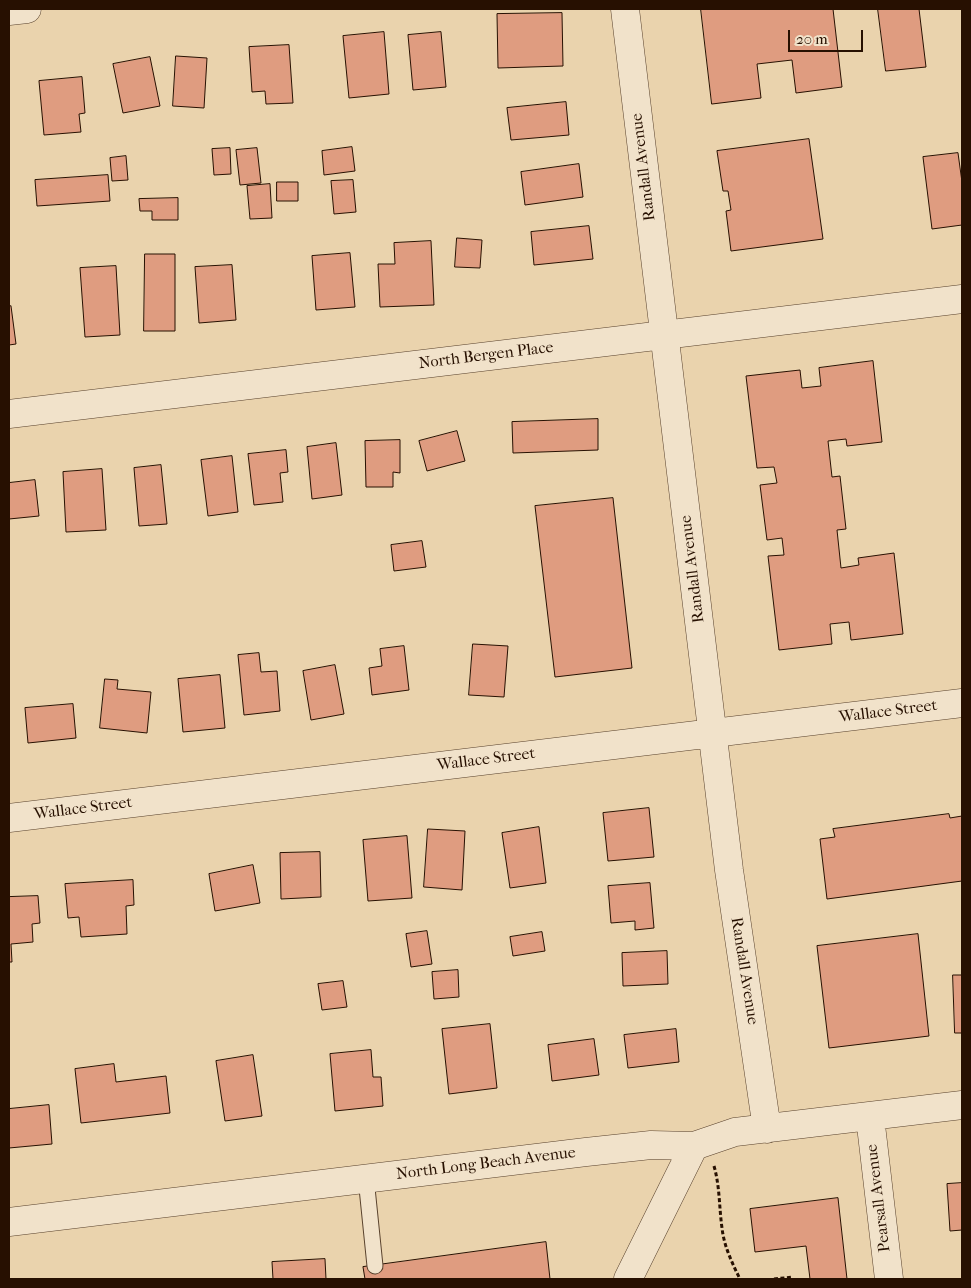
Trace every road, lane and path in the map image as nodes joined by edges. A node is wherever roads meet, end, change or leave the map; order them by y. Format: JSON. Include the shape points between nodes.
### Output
{"nodes":[{"id":1,"x":27,"y":9,"type":"edge"},
{"id":2,"x":625,"y":9,"type":"edge"},
{"id":3,"x":9,"y":11,"type":"edge"},
{"id":4,"x":962,"y":299,"type":"edge"},
{"id":5,"x":664,"y":335,"type":"junction"},
{"id":6,"x":9,"y":414,"type":"edge"},
{"id":7,"x":962,"y":702,"type":"edge"},
{"id":8,"x":713,"y":733,"type":"junction"},
{"id":9,"x":9,"y":818,"type":"edge"},
{"id":10,"x":962,"y":1105,"type":"edge"},
{"id":11,"x":870,"y":1117,"type":"junction"},
{"id":12,"x":767,"y":1129,"type":"junction"},
{"id":13,"x":694,"y":1146,"type":"junction"},
{"id":14,"x":714,"y":1165,"type":"dead end"},
{"id":15,"x":366,"y":1178,"type":"junction"},
{"id":16,"x":9,"y":1222,"type":"edge"},
{"id":17,"x":375,"y":1266,"type":"dead end"},
{"id":18,"x":793,"y":1277,"type":"dead end"},
{"id":19,"x":628,"y":1279,"type":"edge"},
{"id":20,"x":740,"y":1279,"type":"edge"},
{"id":21,"x":774,"y":1279,"type":"edge"},
{"id":22,"x":889,"y":1279,"type":"edge"}],
"edges":[{"from":1,"to":3,"type":"street"},
{"from":2,"to":5,"type":"street","name":"Randall Avenue"},
{"from":4,"to":5,"type":"street","name":"North Bergen Place"},
{"from":5,"to":6,"type":"street","name":"North Bergen Place"},
{"from":5,"to":8,"type":"street","name":"Randall Avenue"},
{"from":7,"to":8,"type":"street","name":"Wallace Street"},
{"from":8,"to":9,"type":"street","name":"Wallace Street"},
{"from":8,"to":12,"type":"street","name":"Randall Avenue","via":[[729,870]]},
{"from":10,"to":11,"type":"street","name":"North Long Beach Avenue"},
{"from":11,"to":12,"type":"street","name":"North Long Beach Avenue"},
{"from":11,"to":22,"type":"street","name":"Pearsall Avenue"},
{"from":12,"to":13,"type":"street","name":"North Long Beach Avenue","via":[[735,1132]]},
{"from":13,"to":15,"type":"street","name":"North Long Beach Avenue","via":[[651,1145]]},
{"from":13,"to":19,"type":"street"},
{"from":14,"to":20,"type":"path","via":[[722,1230]]},
{"from":15,"to":16,"type":"street","name":"North Long Beach Avenue"},
{"from":15,"to":17,"type":"lane"},
{"from":18,"to":21,"type":"path"}]}
